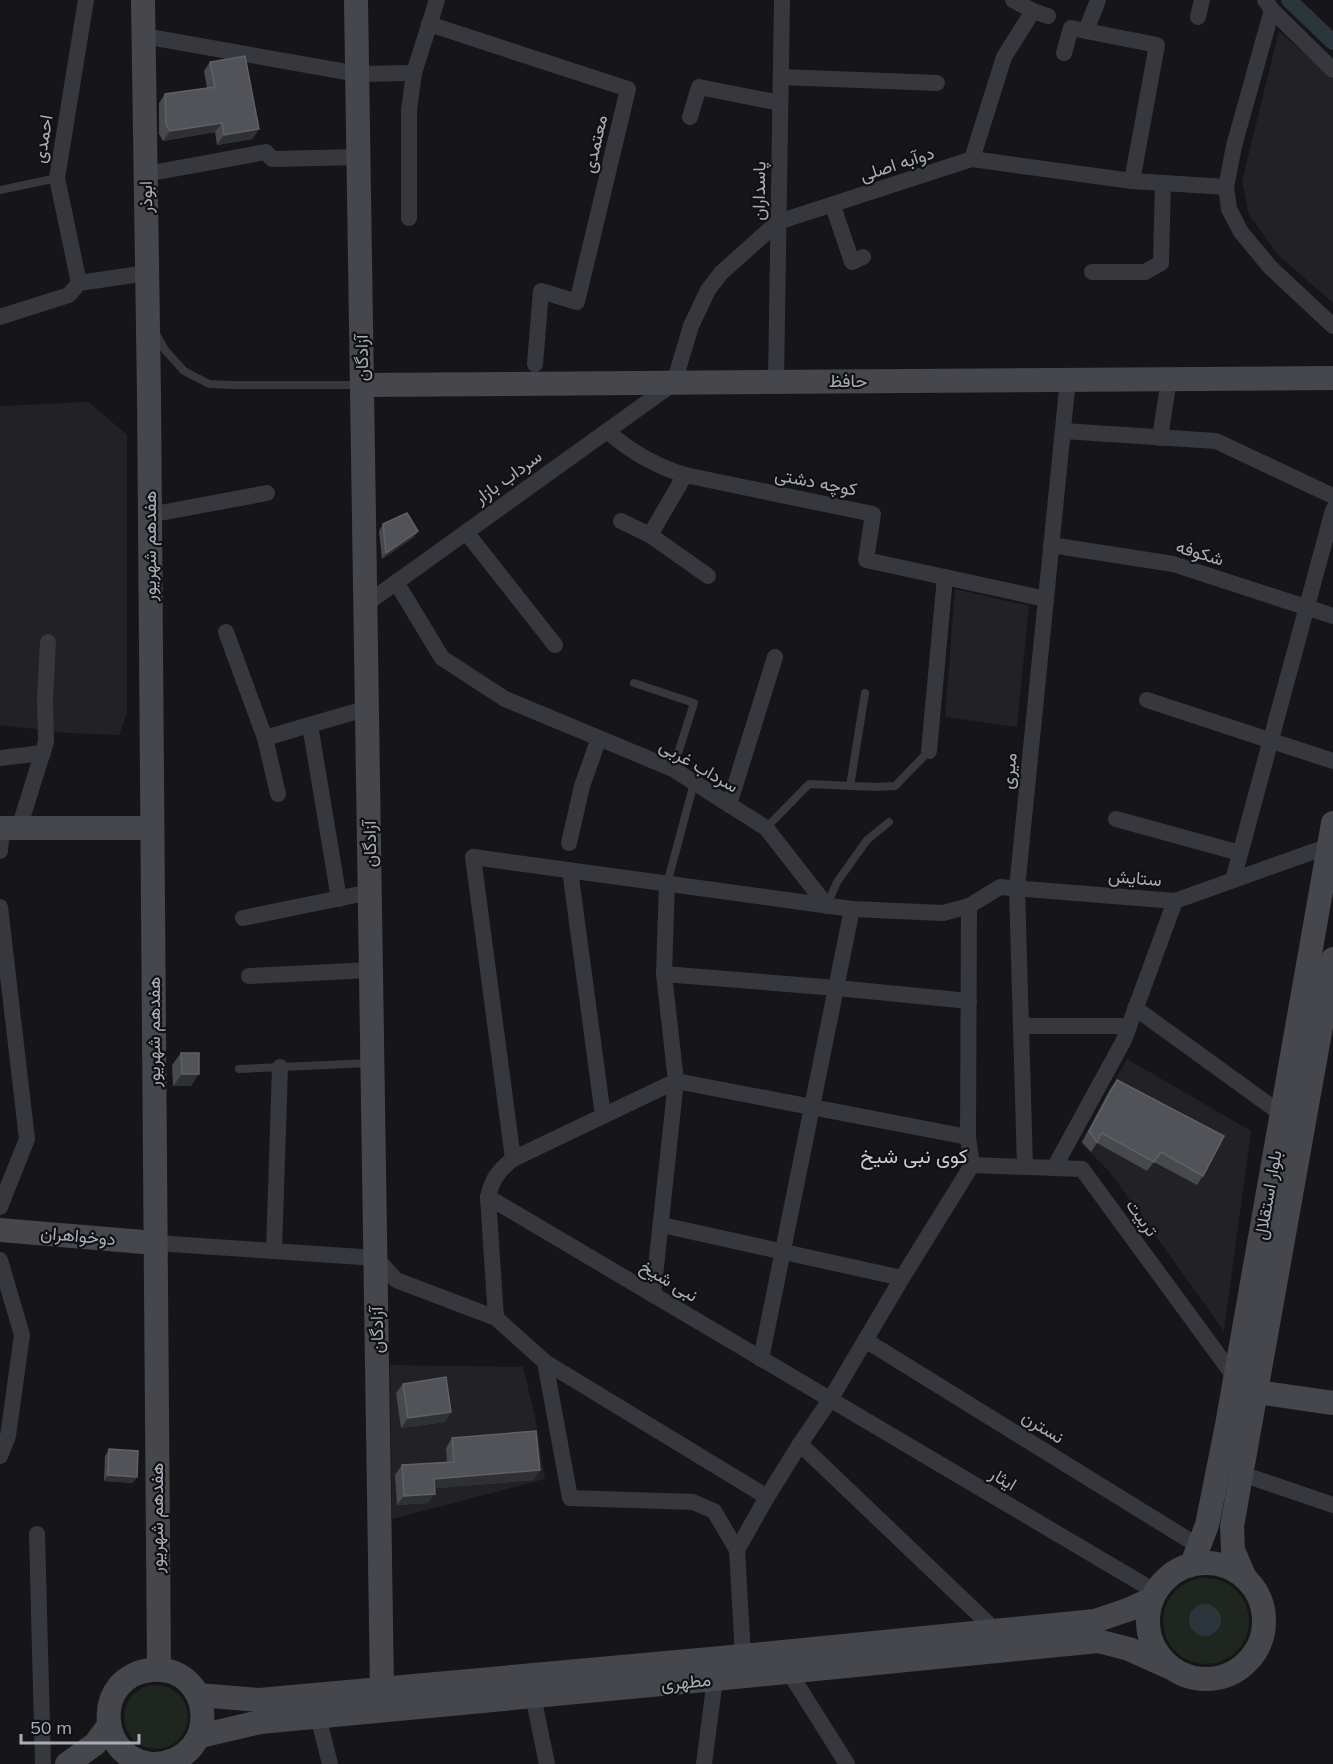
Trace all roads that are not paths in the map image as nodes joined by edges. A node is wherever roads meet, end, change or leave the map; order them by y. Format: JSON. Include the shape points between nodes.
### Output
{"nodes":[{"id":1,"x":86,"y":0,"type":"edge"},
{"id":2,"x":143,"y":0,"type":"edge"},
{"id":3,"x":356,"y":0,"type":"edge"},
{"id":4,"x":437,"y":0,"type":"edge"},
{"id":5,"x":782,"y":0,"type":"edge"},
{"id":6,"x":1013,"y":0,"type":"edge"},
{"id":7,"x":1098,"y":0,"type":"edge"},
{"id":8,"x":1202,"y":0,"type":"edge"},
{"id":9,"x":1268,"y":5,"type":"edge"},
{"id":10,"x":1198,"y":18,"type":"dead end"},
{"id":11,"x":429,"y":24,"type":"junction"},
{"id":12,"x":1086,"y":31,"type":"junction"},
{"id":13,"x":144,"y":36,"type":"junction"},
{"id":14,"x":1064,"y":52,"type":"dead end"},
{"id":15,"x":1333,"y":70,"type":"edge"},
{"id":16,"x":414,"y":73,"type":"junction"},
{"id":17,"x":358,"y":74,"type":"junction"},
{"id":18,"x":781,"y":77,"type":"junction"},
{"id":19,"x":937,"y":83,"type":"dead end"},
{"id":20,"x":780,"y":103,"type":"junction"},
{"id":21,"x":690,"y":117,"type":"dead end"},
{"id":22,"x":359,"y":157,"type":"junction"},
{"id":23,"x":972,"y":159,"type":"junction"},
{"id":24,"x":146,"y":174,"type":"junction"},
{"id":25,"x":57,"y":178,"type":"junction"},
{"id":26,"x":1132,"y":181,"type":"junction"},
{"id":27,"x":1163,"y":183,"type":"junction"},
{"id":28,"x":1226,"y":187,"type":"junction"},
{"id":29,"x":0,"y":190,"type":"edge"},
{"id":30,"x":833,"y":206,"type":"junction"},
{"id":31,"x":409,"y":218,"type":"dead end"},
{"id":32,"x":778,"y":222,"type":"junction"},
{"id":33,"x":863,"y":257,"type":"dead end"},
{"id":34,"x":1092,"y":272,"type":"dead end"},
{"id":35,"x":147,"y":273,"type":"junction"},
{"id":36,"x":79,"y":283,"type":"junction"},
{"id":37,"x":0,"y":317,"type":"edge"},
{"id":38,"x":147,"y":319,"type":"junction"},
{"id":39,"x":1333,"y":326,"type":"edge"},
{"id":40,"x":535,"y":364,"type":"dead end"},
{"id":41,"x":1333,"y":378,"type":"edge"},
{"id":42,"x":1169,"y":379,"type":"junction"},
{"id":43,"x":1068,"y":380,"type":"junction"},
{"id":44,"x":776,"y":382,"type":"junction"},
{"id":45,"x":674,"y":383,"type":"junction"},
{"id":46,"x":363,"y":385,"type":"junction"},
{"id":47,"x":148,"y":395,"type":"joint"},
{"id":48,"x":607,"y":431,"type":"junction"},
{"id":49,"x":1063,"y":431,"type":"junction"},
{"id":50,"x":1160,"y":438,"type":"junction"},
{"id":51,"x":685,"y":476,"type":"junction"},
{"id":52,"x":267,"y":493,"type":"dead end"},
{"id":53,"x":1333,"y":496,"type":"edge"},
{"id":54,"x":1333,"y":510,"type":"edge"},
{"id":55,"x":150,"y":514,"type":"junction"},
{"id":56,"x":621,"y":521,"type":"dead end"},
{"id":57,"x":465,"y":532,"type":"junction"},
{"id":58,"x":650,"y":535,"type":"junction"},
{"id":59,"x":1051,"y":545,"type":"junction"},
{"id":60,"x":708,"y":576,"type":"dead end"},
{"id":61,"x":945,"y":577,"type":"junction"},
{"id":62,"x":396,"y":582,"type":"junction"},
{"id":63,"x":1046,"y":599,"type":"junction"},
{"id":64,"x":366,"y":604,"type":"junction"},
{"id":65,"x":1306,"y":608,"type":"junction"},
{"id":66,"x":1333,"y":616,"type":"edge"},
{"id":67,"x":226,"y":632,"type":"dead end"},
{"id":68,"x":48,"y":642,"type":"dead end"},
{"id":69,"x":555,"y":645,"type":"dead end"},
{"id":70,"x":775,"y":657,"type":"dead end"},
{"id":71,"x":633,"y":683,"type":"dead end"},
{"id":72,"x":865,"y":693,"type":"dead end"},
{"id":73,"x":1147,"y":700,"type":"dead end"},
{"id":74,"x":368,"y":708,"type":"junction"},
{"id":75,"x":310,"y":724,"type":"junction"},
{"id":76,"x":265,"y":738,"type":"junction"},
{"id":77,"x":599,"y":738,"type":"junction"},
{"id":78,"x":1270,"y":741,"type":"junction"},
{"id":79,"x":929,"y":751,"type":"joint"},
{"id":80,"x":43,"y":753,"type":"junction"},
{"id":81,"x":0,"y":758,"type":"edge"},
{"id":82,"x":1333,"y":762,"type":"edge"},
{"id":83,"x":673,"y":769,"type":"junction"},
{"id":84,"x":694,"y":783,"type":"junction"},
{"id":85,"x":850,"y":786,"type":"junction"},
{"id":86,"x":278,"y":794,"type":"dead end"},
{"id":87,"x":729,"y":805,"type":"junction"},
{"id":88,"x":1116,"y":819,"type":"dead end"},
{"id":89,"x":889,"y":822,"type":"dead end"},
{"id":90,"x":1333,"y":823,"type":"edge"},
{"id":91,"x":152,"y":828,"type":"junction"},
{"id":92,"x":766,"y":828,"type":"junction"},
{"id":93,"x":5,"y":834,"type":"edge"},
{"id":94,"x":569,"y":843,"type":"dead end"},
{"id":95,"x":1329,"y":846,"type":"junction"},
{"id":96,"x":1240,"y":854,"type":"junction"},
{"id":97,"x":570,"y":870,"type":"junction"},
{"id":98,"x":1233,"y":880,"type":"junction"},
{"id":99,"x":667,"y":884,"type":"junction"},
{"id":100,"x":1017,"y":888,"type":"junction"},
{"id":101,"x":370,"y":892,"type":"junction"},
{"id":102,"x":339,"y":899,"type":"junction"},
{"id":103,"x":1175,"y":901,"type":"junction"},
{"id":104,"x":827,"y":906,"type":"junction"},
{"id":105,"x":969,"y":906,"type":"junction"},
{"id":106,"x":0,"y":907,"type":"edge"},
{"id":107,"x":852,"y":909,"type":"junction"},
{"id":108,"x":243,"y":918,"type":"dead end"},
{"id":109,"x":1333,"y":959,"type":"edge"},
{"id":110,"x":371,"y":970,"type":"junction"},
{"id":111,"x":664,"y":974,"type":"junction"},
{"id":112,"x":249,"y":976,"type":"dead end"},
{"id":113,"x":837,"y":988,"type":"junction"},
{"id":114,"x":969,"y":1001,"type":"junction"},
{"id":115,"x":1135,"y":1008,"type":"junction"},
{"id":116,"x":1021,"y":1026,"type":"junction"},
{"id":117,"x":1129,"y":1026,"type":"junction"},
{"id":118,"x":373,"y":1063,"type":"junction"},
{"id":119,"x":280,"y":1067,"type":"junction"},
{"id":120,"x":239,"y":1069,"type":"dead end"},
{"id":121,"x":676,"y":1081,"type":"junction"},
{"id":122,"x":813,"y":1108,"type":"junction"},
{"id":123,"x":1283,"y":1115,"type":"junction"},
{"id":124,"x":603,"y":1116,"type":"junction"},
{"id":125,"x":968,"y":1137,"type":"junction"},
{"id":126,"x":513,"y":1159,"type":"junction"},
{"id":127,"x":972,"y":1165,"type":"junction"},
{"id":128,"x":1025,"y":1167,"type":"junction"},
{"id":129,"x":1053,"y":1168,"type":"junction"},
{"id":130,"x":488,"y":1197,"type":"junction"},
{"id":131,"x":0,"y":1207,"type":"edge"},
{"id":132,"x":662,"y":1225,"type":"junction"},
{"id":133,"x":0,"y":1230,"type":"edge"},
{"id":134,"x":155,"y":1242,"type":"junction"},
{"id":135,"x":274,"y":1251,"type":"junction"},
{"id":136,"x":784,"y":1252,"type":"junction"},
{"id":137,"x":376,"y":1258,"type":"junction"},
{"id":138,"x":0,"y":1260,"type":"edge"},
{"id":139,"x":902,"y":1278,"type":"junction"},
{"id":140,"x":653,"y":1295,"type":"junction"},
{"id":141,"x":496,"y":1318,"type":"junction"},
{"id":142,"x":865,"y":1340,"type":"junction"},
{"id":143,"x":761,"y":1359,"type":"junction"},
{"id":144,"x":545,"y":1362,"type":"junction"},
{"id":145,"x":1236,"y":1378,"type":"junction"},
{"id":146,"x":1257,"y":1392,"type":"junction"},
{"id":147,"x":830,"y":1400,"type":"junction"},
{"id":148,"x":1333,"y":1403,"type":"edge"},
{"id":149,"x":800,"y":1444,"type":"junction"},
{"id":150,"x":0,"y":1456,"type":"edge"},
{"id":151,"x":1242,"y":1474,"type":"junction"},
{"id":152,"x":767,"y":1497,"type":"junction"},
{"id":153,"x":1333,"y":1505,"type":"edge"},
{"id":154,"x":36,"y":1534,"type":"dead end"},
{"id":155,"x":737,"y":1550,"type":"junction"},
{"id":156,"x":1196,"y":1556,"type":"junction"},
{"id":157,"x":1244,"y":1576,"type":"junction"},
{"id":158,"x":1154,"y":1596,"type":"junction"},
{"id":159,"x":995,"y":1630,"type":"junction"},
{"id":160,"x":743,"y":1656,"type":"junction"},
{"id":161,"x":1169,"y":1667,"type":"junction"},
{"id":162,"x":159,"y":1669,"type":"junction"},
{"id":163,"x":789,"y":1672,"type":"junction"},
{"id":164,"x":715,"y":1679,"type":"junction"},
{"id":165,"x":382,"y":1689,"type":"junction"},
{"id":166,"x":198,"y":1695,"type":"junction"},
{"id":167,"x":533,"y":1696,"type":"junction"},
{"id":168,"x":318,"y":1716,"type":"junction"},
{"id":169,"x":109,"y":1725,"type":"junction"},
{"id":170,"x":200,"y":1736,"type":"junction"},
{"id":171,"x":142,"y":1763,"type":"edge"},
{"id":172,"x":43,"y":1764,"type":"edge"},
{"id":173,"x":67,"y":1764,"type":"edge"},
{"id":174,"x":330,"y":1764,"type":"edge"},
{"id":175,"x":547,"y":1764,"type":"edge"},
{"id":176,"x":704,"y":1764,"type":"edge"},
{"id":177,"x":847,"y":1764,"type":"edge"}],
"edges":[{"from":1,"to":25,"type":"street","name":"احمدی"},
{"from":2,"to":13,"type":"main road","name":"ابوذر"},
{"from":3,"to":17,"type":"main road","name":"آزادگان"},
{"from":4,"to":11,"type":"street"},
{"from":5,"to":18,"type":"street","name":"پاسداران"},
{"from":6,"to":23,"type":"street","via":[[1041,13],[1004,57]]},
{"from":7,"to":12,"type":"street"},
{"from":8,"to":10,"type":"street"},
{"from":9,"to":15,"type":"street"},
{"from":9,"to":28,"type":"street"},
{"from":11,"to":16,"type":"street"},
{"from":11,"to":40,"type":"street","name":"معتمدی","via":[[628,89],[577,302],[541,291]]},
{"from":12,"to":14,"type":"street","via":[[1071,28]]},
{"from":12,"to":26,"type":"street","via":[[1157,45]]},
{"from":13,"to":17,"type":"street"},
{"from":13,"to":24,"type":"main road","name":"ابوذر"},
{"from":16,"to":17,"type":"street"},
{"from":16,"to":31,"type":"street","via":[[409,110]]},
{"from":17,"to":22,"type":"main road","name":"آزادگان"},
{"from":18,"to":19,"type":"street"},
{"from":18,"to":20,"type":"street","name":"پاسداران"},
{"from":20,"to":21,"type":"street","via":[[699,87]]},
{"from":20,"to":32,"type":"street","name":"پاسداران"},
{"from":22,"to":24,"type":"street","via":[[272,159],[266,152]]},
{"from":22,"to":46,"type":"main road","name":"آزادگان"},
{"from":23,"to":26,"type":"street","name":"دوآبه اصلی"},
{"from":23,"to":30,"type":"street","name":"دوآبه اصلی"},
{"from":24,"to":35,"type":"main road","name":"ابوذر"},
{"from":25,"to":29,"type":"lane"},
{"from":25,"to":36,"type":"street","name":"احمدی"},
{"from":26,"to":27,"type":"street","name":"دوآبه اصلی"},
{"from":27,"to":28,"type":"street","name":"دوآبه اصلی"},
{"from":27,"to":34,"type":"street","via":[[1161,263],[1146,272]]},
{"from":28,"to":39,"type":"street","via":[[1229,209],[1240,232],[1270,267]]},
{"from":30,"to":32,"type":"street","name":"دوآبه اصلی"},
{"from":30,"to":33,"type":"street","via":[[852,262]]},
{"from":32,"to":44,"type":"street","name":"پاسداران"},
{"from":32,"to":45,"type":"street","name":"دوآبه اصلی","via":[[721,273],[708,290],[691,326]]},
{"from":35,"to":36,"type":"street"},
{"from":35,"to":38,"type":"main road","name":"ابوذر"},
{"from":36,"to":37,"type":"street","via":[[69,295]]},
{"from":38,"to":46,"type":"lane","via":[[165,350],[184,371],[209,384]]},
{"from":38,"to":47,"type":"main road","name":"ابوذر"},
{"from":41,"to":42,"type":"main road","name":"حافظ"},
{"from":42,"to":43,"type":"main road","name":"حافظ"},
{"from":42,"to":50,"type":"street"},
{"from":43,"to":44,"type":"main road","name":"حافظ"},
{"from":43,"to":49,"type":"street","name":"میری"},
{"from":44,"to":45,"type":"main road","name":"حافظ"},
{"from":45,"to":46,"type":"main road","name":"حافظ"},
{"from":45,"to":48,"type":"street","name":"سرداب بازار"},
{"from":46,"to":64,"type":"main road","name":"آزادگان"},
{"from":47,"to":55,"type":"main road","name":"هفدهم شهریور"},
{"from":48,"to":51,"type":"street","name":"کوچه دشتی","via":[[651,463]]},
{"from":48,"to":57,"type":"street","name":"سرداب بازار"},
{"from":49,"to":50,"type":"street"},
{"from":49,"to":59,"type":"street","name":"میری"},
{"from":50,"to":53,"type":"street","via":[[1216,441]]},
{"from":51,"to":58,"type":"street"},
{"from":51,"to":61,"type":"street","name":"کوچه دشتی","via":[[873,514],[866,560]]},
{"from":52,"to":55,"type":"street"},
{"from":54,"to":65,"type":"street"},
{"from":55,"to":91,"type":"main road","name":"هفدهم شهریور"},
{"from":56,"to":58,"type":"street"},
{"from":57,"to":62,"type":"street","name":"سرداب بازار"},
{"from":57,"to":69,"type":"street"},
{"from":58,"to":60,"type":"street"},
{"from":59,"to":63,"type":"street","name":"میری"},
{"from":59,"to":65,"type":"street","name":"شکوفه","via":[[1173,564]]},
{"from":61,"to":63,"type":"street","name":"کوچه دشتی"},
{"from":61,"to":79,"type":"street"},
{"from":62,"to":64,"type":"street","name":"سرداب بازار"},
{"from":62,"to":77,"type":"street","name":"سرداب غربی","via":[[442,658],[505,699]]},
{"from":63,"to":100,"type":"street","name":"میری"},
{"from":64,"to":74,"type":"main road","name":"آزادگان"},
{"from":65,"to":66,"type":"street","name":"شکوفه"},
{"from":65,"to":78,"type":"street"},
{"from":67,"to":76,"type":"street"},
{"from":68,"to":80,"type":"street"},
{"from":70,"to":87,"type":"street"},
{"from":71,"to":83,"type":"lane","via":[[694,703]]},
{"from":72,"to":85,"type":"lane"},
{"from":73,"to":78,"type":"street"},
{"from":74,"to":75,"type":"street"},
{"from":74,"to":101,"type":"main road","name":"آزادگان"},
{"from":75,"to":76,"type":"street"},
{"from":75,"to":102,"type":"street"},
{"from":76,"to":86,"type":"street"},
{"from":77,"to":83,"type":"street","name":"سرداب غربی"},
{"from":77,"to":94,"type":"street","via":[[582,786]]},
{"from":78,"to":82,"type":"street"},
{"from":78,"to":96,"type":"street"},
{"from":79,"to":85,"type":"lane","via":[[895,786]]},
{"from":80,"to":81,"type":"street"},
{"from":80,"to":93,"type":"street"},
{"from":83,"to":84,"type":"street","name":"سرداب غربی"},
{"from":84,"to":87,"type":"street","name":"سرداب غربی"},
{"from":84,"to":99,"type":"lane"},
{"from":85,"to":92,"type":"lane","via":[[809,784]]},
{"from":87,"to":92,"type":"street","name":"سرداب غربی"},
{"from":88,"to":96,"type":"street"},
{"from":89,"to":104,"type":"lane","via":[[867,840],[837,882]]},
{"from":90,"to":95,"type":"main road","name":"بلوار استقلال"},
{"from":91,"to":93,"type":"main road"},
{"from":91,"to":134,"type":"main road","name":"هفدهم شهریور"},
{"from":92,"to":104,"type":"street","name":"سرداب غربی"},
{"from":95,"to":98,"type":"street","name":"ستایش"},
{"from":95,"to":123,"type":"main road","name":"بلوار استقلال"},
{"from":96,"to":98,"type":"street"},
{"from":97,"to":99,"type":"street"},
{"from":97,"to":124,"type":"street"},
{"from":97,"to":126,"type":"street","via":[[473,857]]},
{"from":98,"to":103,"type":"street","name":"ستایش"},
{"from":99,"to":104,"type":"street"},
{"from":99,"to":111,"type":"street"},
{"from":100,"to":103,"type":"street","name":"ستایش"},
{"from":100,"to":105,"type":"street","name":"ستایش","via":[[1000,887]]},
{"from":100,"to":116,"type":"street","name":"میری"},
{"from":101,"to":102,"type":"street"},
{"from":101,"to":110,"type":"main road","name":"آزادگان"},
{"from":102,"to":108,"type":"street"},
{"from":103,"to":115,"type":"street"},
{"from":104,"to":107,"type":"street"},
{"from":105,"to":107,"type":"street","via":[[943,913]]},
{"from":105,"to":114,"type":"street"},
{"from":106,"to":131,"type":"street","via":[[27,1139]]},
{"from":107,"to":113,"type":"street"},
{"from":109,"to":146,"type":"main road","name":"بلوار استقلال"},
{"from":110,"to":112,"type":"street"},
{"from":110,"to":118,"type":"main road","name":"آزادگان"},
{"from":111,"to":113,"type":"street"},
{"from":111,"to":121,"type":"street"},
{"from":113,"to":114,"type":"street"},
{"from":113,"to":122,"type":"street"},
{"from":114,"to":125,"type":"street"},
{"from":115,"to":117,"type":"street"},
{"from":115,"to":123,"type":"street"},
{"from":116,"to":117,"type":"street"},
{"from":116,"to":128,"type":"street","name":"میری"},
{"from":117,"to":129,"type":"street"},
{"from":118,"to":119,"type":"lane"},
{"from":118,"to":137,"type":"main road","name":"آزادگان"},
{"from":119,"to":120,"type":"lane"},
{"from":119,"to":135,"type":"street"},
{"from":121,"to":122,"type":"street"},
{"from":121,"to":124,"type":"street"},
{"from":121,"to":132,"type":"street"},
{"from":122,"to":125,"type":"street"},
{"from":122,"to":136,"type":"street"},
{"from":123,"to":145,"type":"main road","name":"بلوار استقلال"},
{"from":124,"to":126,"type":"street"},
{"from":125,"to":127,"type":"street"},
{"from":126,"to":130,"type":"street","via":[[499,1170]]},
{"from":127,"to":128,"type":"street","name":"تربیت"},
{"from":127,"to":139,"type":"street"},
{"from":128,"to":129,"type":"street","name":"تربیت"},
{"from":129,"to":145,"type":"street","name":"تربیت","via":[[1082,1169]]},
{"from":130,"to":140,"type":"street","name":"نبی شیخ"},
{"from":130,"to":141,"type":"street"},
{"from":132,"to":136,"type":"street"},
{"from":132,"to":140,"type":"street"},
{"from":133,"to":134,"type":"main road","name":"دوخواهران"},
{"from":134,"to":135,"type":"street"},
{"from":134,"to":162,"type":"main road","name":"هفدهم شهریور"},
{"from":135,"to":137,"type":"street"},
{"from":136,"to":139,"type":"street"},
{"from":136,"to":143,"type":"street"},
{"from":137,"to":141,"type":"street","via":[[396,1280]]},
{"from":137,"to":165,"type":"main road","name":"آزادگان"},
{"from":138,"to":150,"type":"street","via":[[22,1335],[8,1436]]},
{"from":139,"to":142,"type":"street"},
{"from":140,"to":143,"type":"street","name":"نبی شیخ"},
{"from":141,"to":144,"type":"street"},
{"from":142,"to":147,"type":"street"},
{"from":142,"to":156,"type":"street","name":"نسترن"},
{"from":143,"to":147,"type":"street","name":"نبی شیخ"},
{"from":144,"to":152,"type":"street"},
{"from":144,"to":155,"type":"street","via":[[570,1498],[693,1502],[714,1511]]},
{"from":145,"to":156,"type":"main road","name":"بلوار استقلال","via":[[1208,1525]]},
{"from":146,"to":148,"type":"main road"},
{"from":146,"to":151,"type":"main road","name":"بلوار استقلال"},
{"from":147,"to":149,"type":"street"},
{"from":147,"to":158,"type":"street","name":"ایثار"},
{"from":149,"to":152,"type":"street"},
{"from":149,"to":159,"type":"street"},
{"from":151,"to":153,"type":"street"},
{"from":151,"to":157,"type":"main road","name":"بلوار استقلال","via":[[1232,1526],[1233,1550]]},
{"from":152,"to":155,"type":"street"},
{"from":154,"to":172,"type":"street"},
{"from":155,"to":160,"type":"street"},
{"from":156,"to":157,"type":"main road"},
{"from":156,"to":158,"type":"main road","via":[[1161,1584]]},
{"from":157,"to":161,"type":"main road","via":[[1264,1607],[1261,1643],[1252,1659],[1238,1671],[1203,1680]]},
{"from":158,"to":159,"type":"main road","name":"مطهری","via":[[1095,1621]]},
{"from":158,"to":161,"type":"main road","via":[[1148,1617],[1149,1635],[1156,1653]]},
{"from":159,"to":160,"type":"main road","name":"مطهری"},
{"from":160,"to":165,"type":"main road","name":"مطهری"},
{"from":161,"to":163,"type":"main road","name":"مطهری","via":[[1130,1649],[1098,1641]]},
{"from":162,"to":166,"type":"main road","via":[[186,1680]]},
{"from":162,"to":169,"type":"main road","via":[[144,1671],[119,1686],[108,1714]]},
{"from":163,"to":164,"type":"main road","name":"مطهری"},
{"from":163,"to":177,"type":"street"},
{"from":164,"to":167,"type":"main road","name":"مطهری"},
{"from":164,"to":176,"type":"street"},
{"from":165,"to":166,"type":"main road","name":"مطهری","via":[[259,1700]]},
{"from":166,"to":170,"type":"main road","via":[[203,1721]]},
{"from":167,"to":168,"type":"main road","name":"مطهری"},
{"from":167,"to":175,"type":"street"},
{"from":168,"to":170,"type":"main road","name":"مطهری","via":[[260,1722]]},
{"from":168,"to":174,"type":"street"},
{"from":169,"to":171,"type":"main road","via":[[125,1753]]},
{"from":169,"to":173,"type":"main road","via":[[95,1744]]},
{"from":170,"to":171,"type":"main road","via":[[181,1758],[167,1763]]}]}
